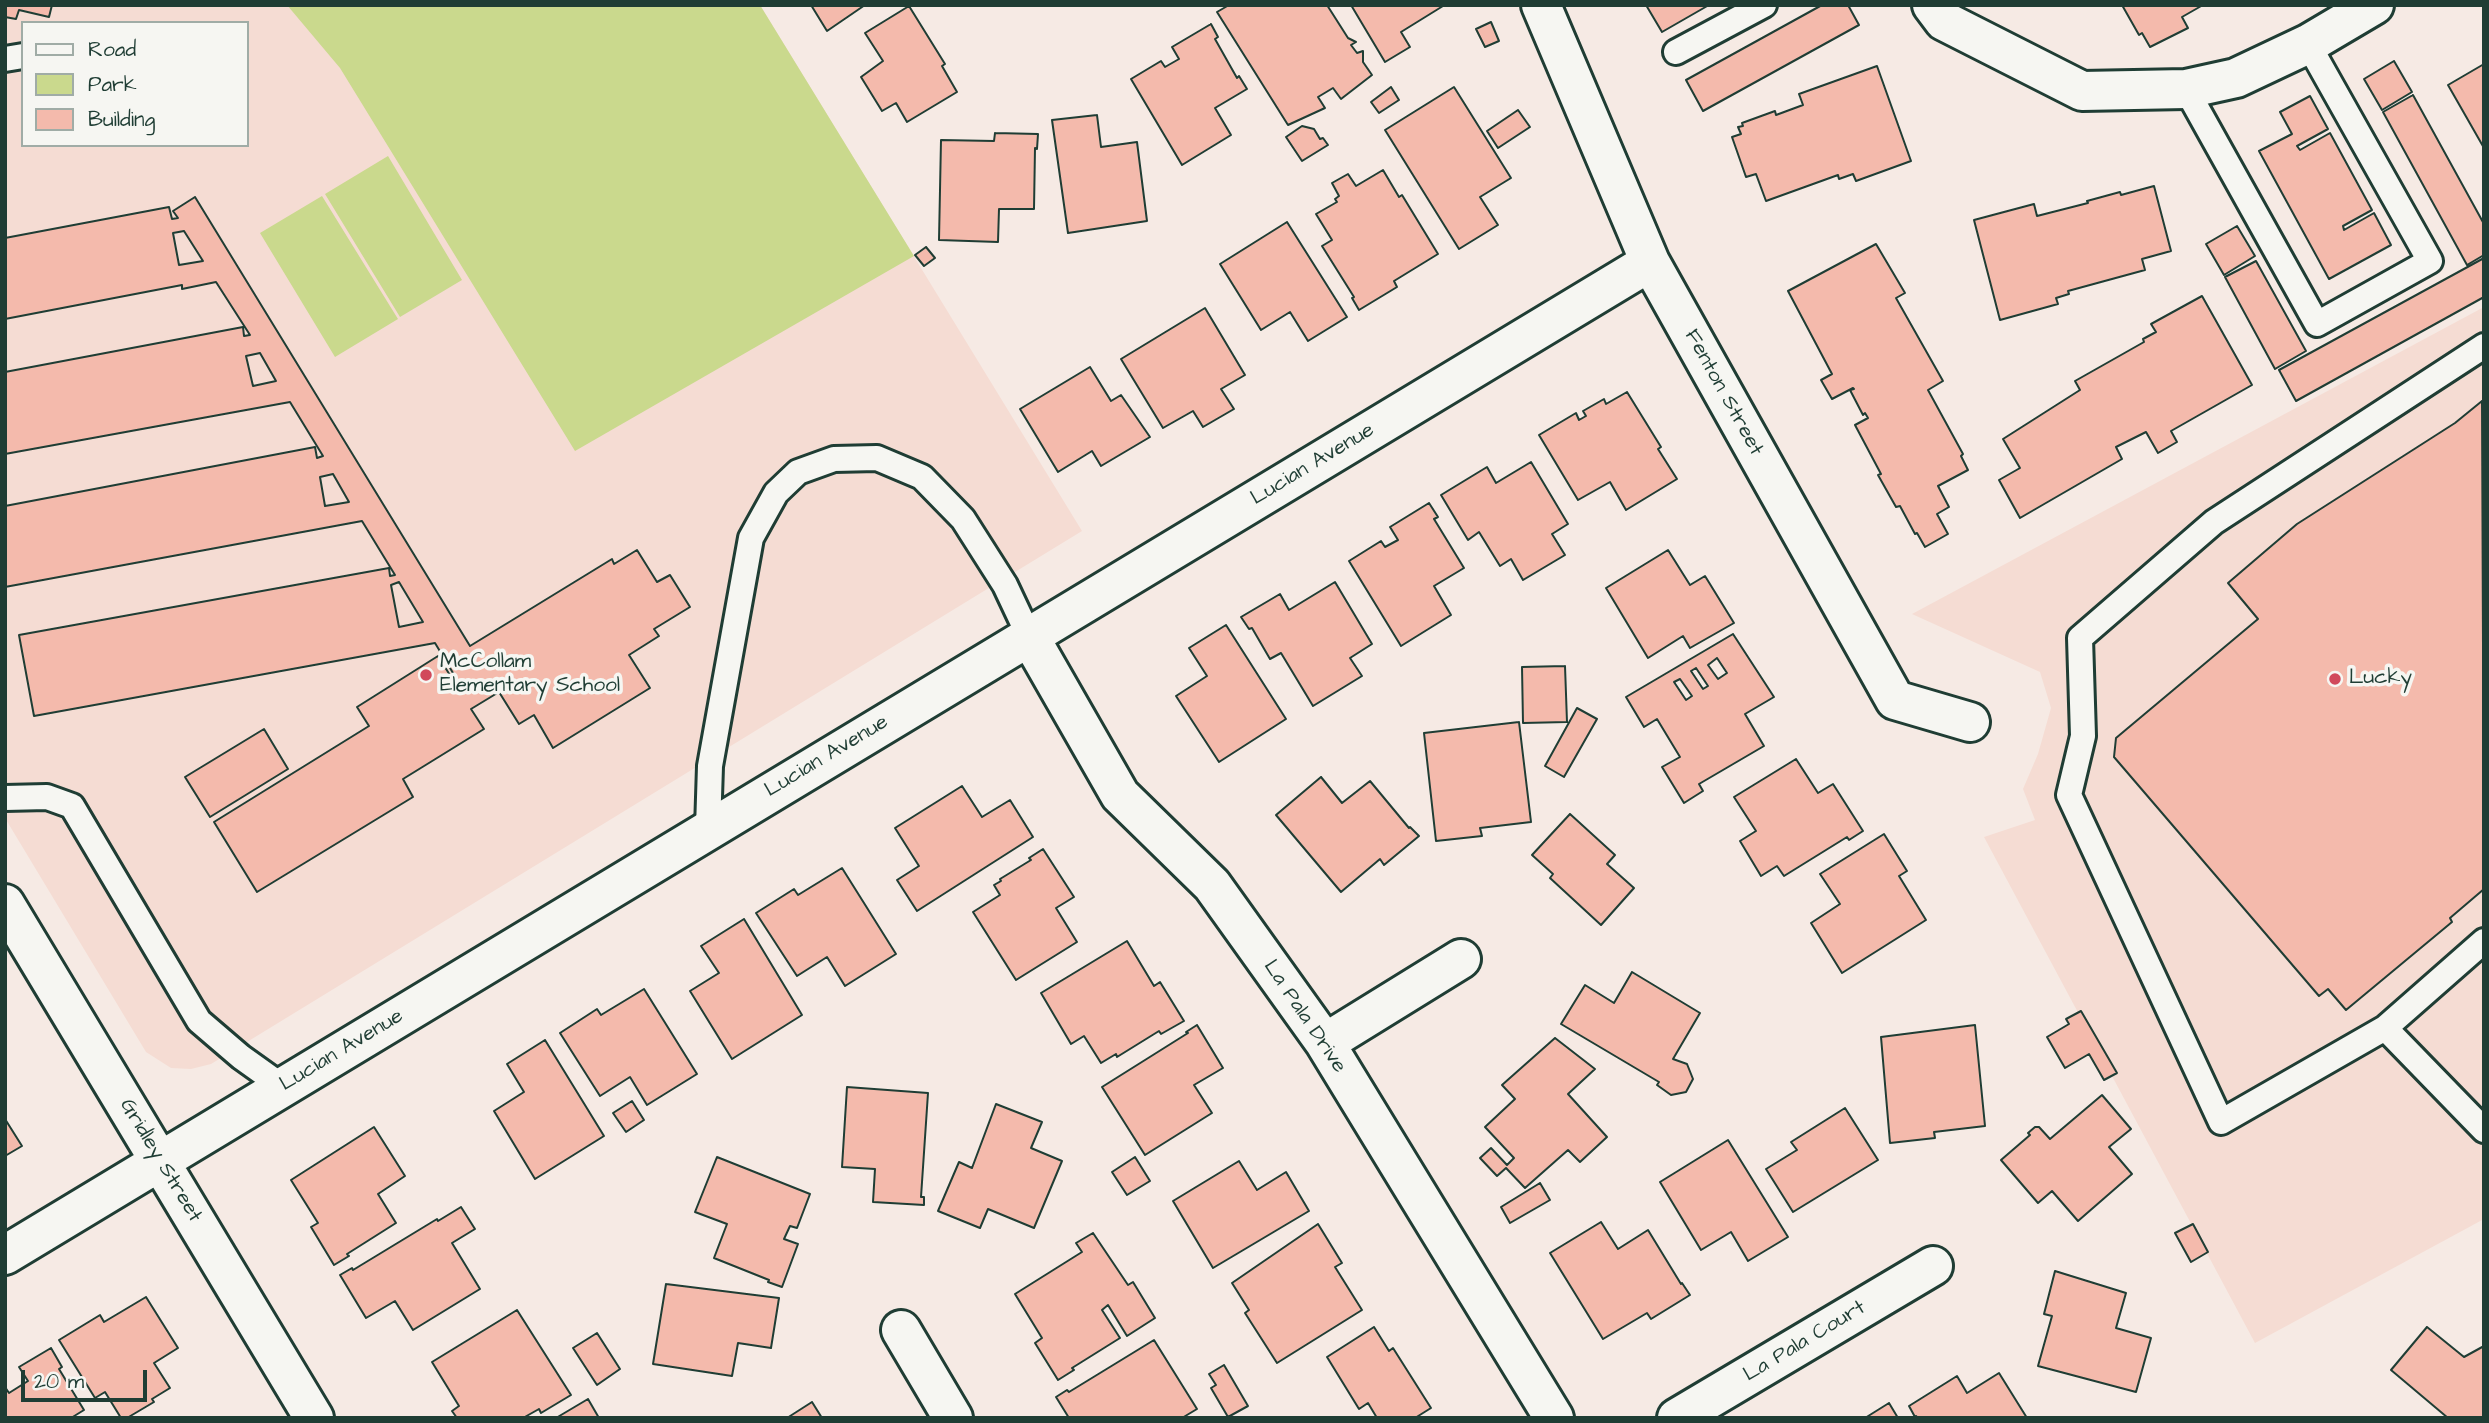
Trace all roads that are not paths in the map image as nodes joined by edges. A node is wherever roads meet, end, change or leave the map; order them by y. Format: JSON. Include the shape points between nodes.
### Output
{"nodes":[{"id":1,"x":1541,"y":5,"type":"edge"},
{"id":2,"x":1764,"y":5,"type":"edge"},
{"id":3,"x":1932,"y":5,"type":"edge"},
{"id":4,"x":2374,"y":5,"type":"edge"},
{"id":5,"x":2308,"y":44,"type":"junction"},
{"id":6,"x":1676,"y":52,"type":"dead end"},
{"id":7,"x":2186,"y":89,"type":"junction"},
{"id":8,"x":1650,"y":262,"type":"junction"},
{"id":9,"x":2484,"y":345,"type":"edge"},
{"id":10,"x":1029,"y":636,"type":"junction"},
{"id":11,"x":1970,"y":722,"type":"dead end"},
{"id":12,"x":5,"y":799,"type":"edge"},
{"id":13,"x":708,"y":829,"type":"junction"},
{"id":14,"x":5,"y":904,"type":"edge"},
{"id":15,"x":2484,"y":941,"type":"edge"},
{"id":16,"x":1461,"y":959,"type":"dead end"},
{"id":17,"x":2385,"y":1028,"type":"junction"},
{"id":18,"x":1325,"y":1043,"type":"junction"},
{"id":19,"x":283,"y":1087,"type":"junction"},
{"id":20,"x":2484,"y":1129,"type":"edge"},
{"id":21,"x":160,"y":1161,"type":"junction"},
{"id":22,"x":5,"y":1255,"type":"edge"},
{"id":23,"x":1933,"y":1266,"type":"dead end"},
{"id":24,"x":901,"y":1330,"type":"dead end"},
{"id":25,"x":314,"y":1418,"type":"edge"},
{"id":26,"x":953,"y":1418,"type":"edge"},
{"id":27,"x":1554,"y":1418,"type":"edge"},
{"id":28,"x":1676,"y":1418,"type":"edge"}],
"edges":[{"from":1,"to":8,"type":"street","name":"Fenton Street"},
{"from":2,"to":6,"type":"lane"},
{"from":3,"to":7,"type":"street","via":[[1944,21],[2082,91]]},
{"from":4,"to":5,"type":"street"},
{"from":5,"to":7,"type":"street","via":[[2236,78]]},
{"from":5,"to":7,"type":"lane","via":[[2430,261],[2317,324]]},
{"from":8,"to":10,"type":"street","name":"Lucian Avenue"},
{"from":8,"to":11,"type":"street","name":"Fenton Street","via":[[1895,700]]},
{"from":9,"to":17,"type":"lane","via":[[2214,522],[2080,638],[2083,736],[2069,795],[2221,1122]]},
{"from":10,"to":13,"type":"street","name":"Lucian Avenue"},
{"from":10,"to":13,"type":"lane","via":[[1005,585],[963,519],[922,477],[877,458],[834,459],[798,472],[776,494],[751,538],[710,766]]},
{"from":10,"to":18,"type":"street","name":"La Pala Drive","via":[[1120,795],[1212,885]]},
{"from":12,"to":19,"type":"lane","via":[[47,797],[72,806],[199,1021]]},
{"from":13,"to":19,"type":"street","name":"Lucian Avenue"},
{"from":14,"to":21,"type":"street","name":"Gridley Street"},
{"from":15,"to":17,"type":"lane"},
{"from":16,"to":18,"type":"street"},
{"from":17,"to":20,"type":"lane"},
{"from":18,"to":27,"type":"street","name":"La Pala Drive"},
{"from":19,"to":21,"type":"street","name":"Lucian Avenue"},
{"from":21,"to":22,"type":"street","name":"Lucian Avenue"},
{"from":21,"to":25,"type":"street","name":"Gridley Street"},
{"from":23,"to":28,"type":"street","name":"La Pala Court"},
{"from":24,"to":26,"type":"street"}]}
